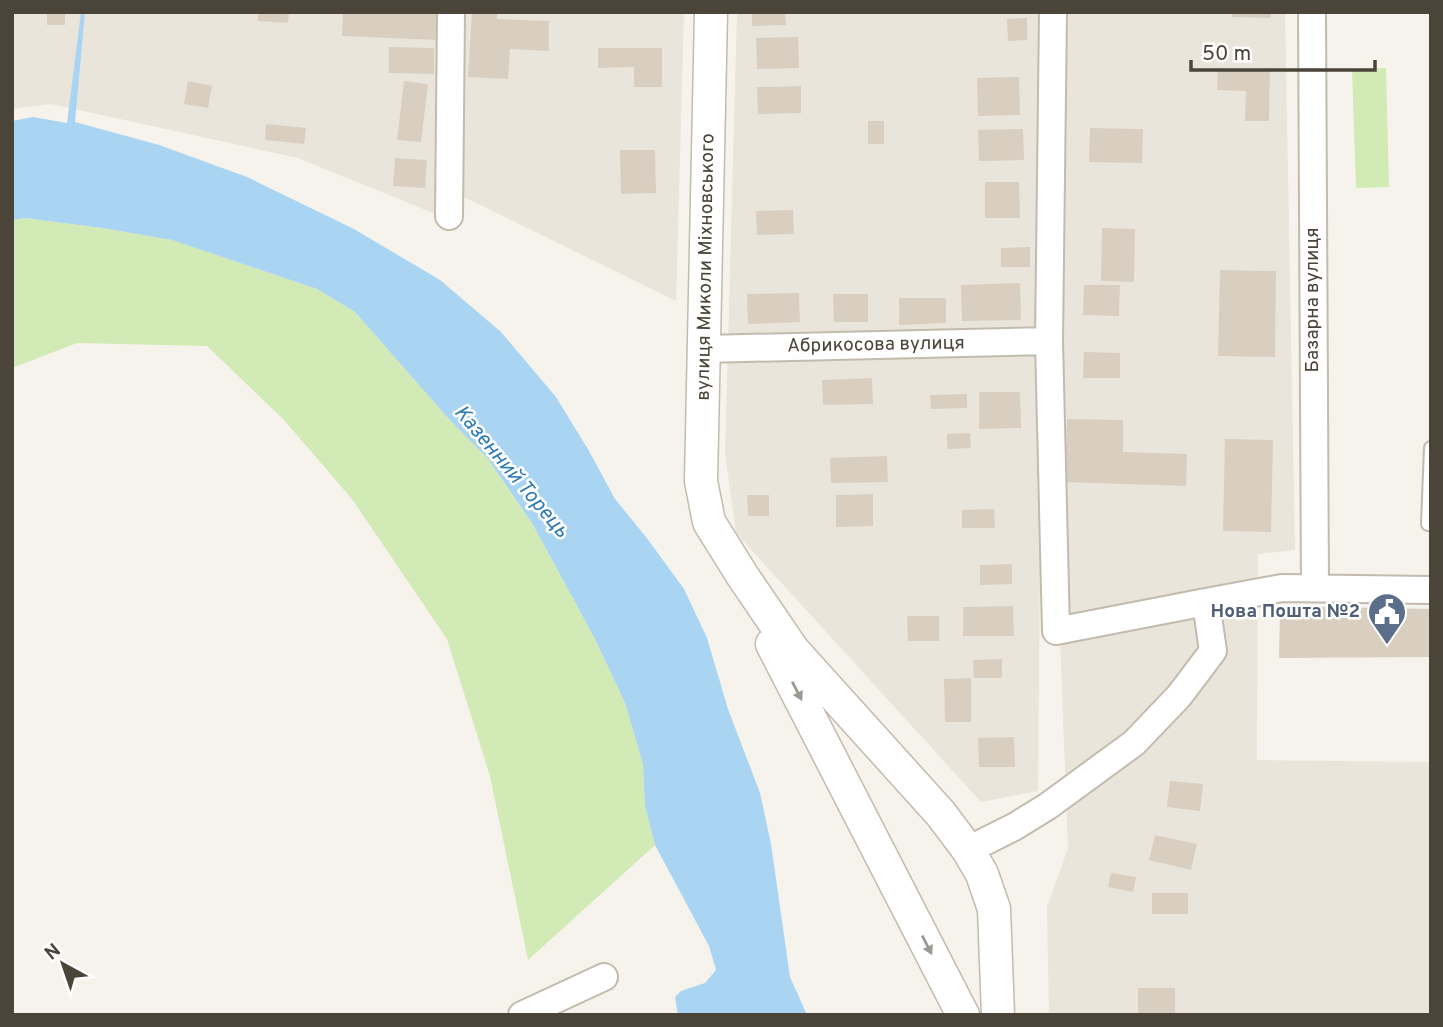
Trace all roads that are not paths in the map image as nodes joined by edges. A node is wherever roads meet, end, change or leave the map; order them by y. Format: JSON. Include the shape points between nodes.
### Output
{"nodes":[{"id":1,"x":451,"y":12,"type":"edge"},
{"id":2,"x":711,"y":12,"type":"edge"},
{"id":3,"x":1053,"y":12,"type":"edge"},
{"id":4,"x":1312,"y":12,"type":"edge"},
{"id":5,"x":449,"y":216,"type":"dead end"},
{"id":6,"x":1049,"y":341,"type":"junction"},
{"id":7,"x":704,"y":349,"type":"junction"},
{"id":8,"x":1431,"y":447,"type":"edge"},
{"id":9,"x":709,"y":522,"type":"junction"},
{"id":10,"x":1431,"y":524,"type":"edge"},
{"id":11,"x":1315,"y":588,"type":"junction"},
{"id":12,"x":1431,"y":590,"type":"edge"},
{"id":13,"x":1206,"y":602,"type":"junction"},
{"id":14,"x":968,"y":850,"type":"junction"},
{"id":15,"x":604,"y":977,"type":"dead end"},
{"id":16,"x":522,"y":1015,"type":"edge"},
{"id":17,"x":963,"y":1015,"type":"edge"},
{"id":18,"x":998,"y":1015,"type":"edge"}],
"edges":[{"from":1,"to":5,"type":"street"},
{"from":2,"to":7,"type":"street","name":"вулиця Миколи Міхновського"},
{"from":3,"to":6,"type":"street"},
{"from":4,"to":11,"type":"street","name":"Базарна вулиця"},
{"from":6,"to":7,"type":"street","name":"Абрикосова вулиця"},
{"from":6,"to":13,"type":"street","via":[[1056,632]]},
{"from":7,"to":9,"type":"street","name":"вулиця Миколи Міхновського","via":[[701,481]]},
{"from":8,"to":10,"type":"lane"},
{"from":9,"to":14,"type":"street","name":"вулиця Миколи Міхновського","via":[[793,650]]},
{"from":9,"to":17,"type":"street","name":"вулиця Миколи Міхновського","one_way":true},
{"from":11,"to":12,"type":"street"},
{"from":11,"to":13,"type":"street","via":[[1282,588]]},
{"from":13,"to":14,"type":"street","via":[[1213,651],[1179,696],[1134,743],[1048,806]]},
{"from":14,"to":18,"type":"street","name":"вулиця Миколи Міхновського","via":[[995,909]]},
{"from":15,"to":16,"type":"street"}]}
